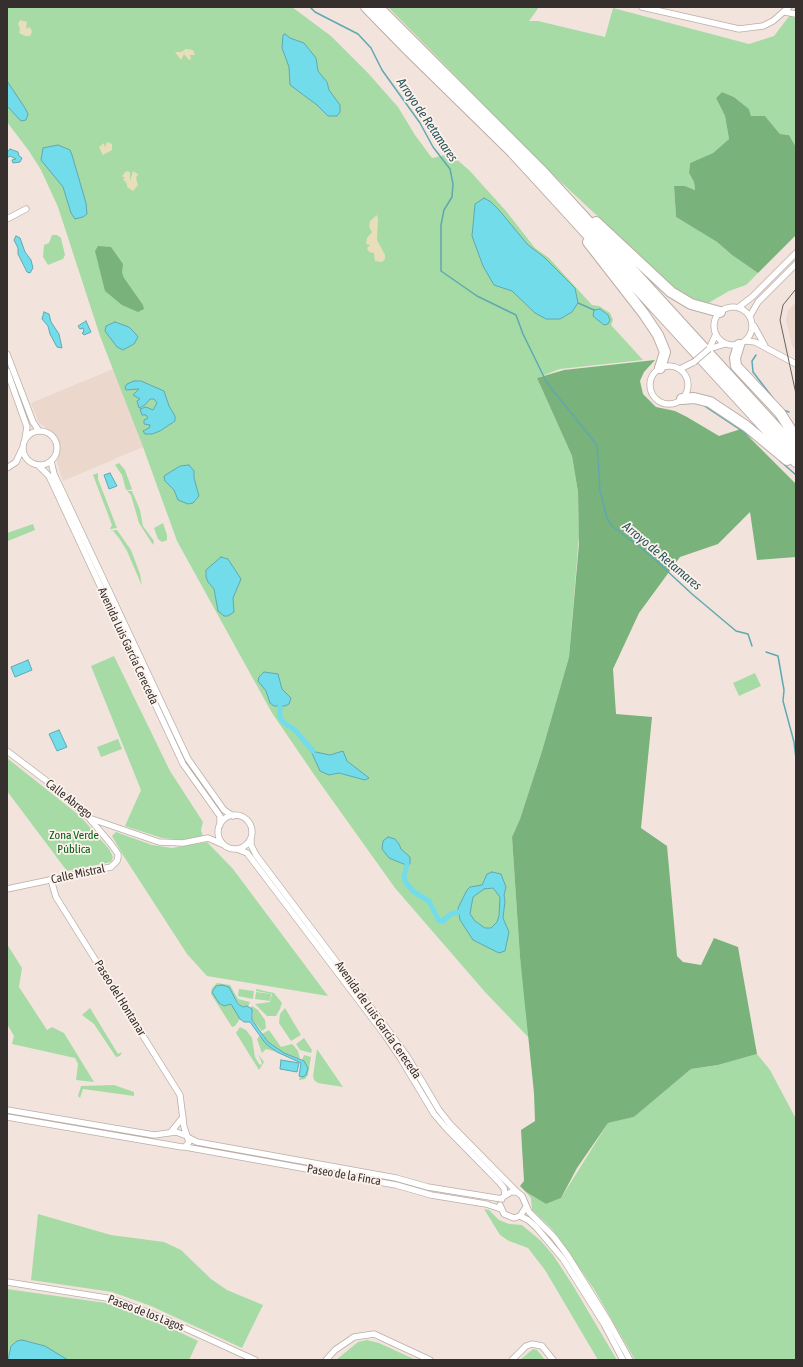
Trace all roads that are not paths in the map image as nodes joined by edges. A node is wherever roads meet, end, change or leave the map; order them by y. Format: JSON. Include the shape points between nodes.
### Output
{"nodes":[{"id":1,"x":366,"y":7,"type":"edge"},
{"id":2,"x":378,"y":7,"type":"edge"},
{"id":3,"x":642,"y":7,"type":"edge"},
{"id":4,"x":787,"y":9,"type":"edge"},
{"id":5,"x":796,"y":14,"type":"edge"},
{"id":6,"x":564,"y":202,"type":"junction"},
{"id":7,"x":26,"y":209,"type":"dead end"},
{"id":8,"x":7,"y":219,"type":"edge"},
{"id":9,"x":796,"y":253,"type":"edge"},
{"id":10,"x":796,"y":264,"type":"edge"},
{"id":11,"x":739,"y":307,"type":"junction"},
{"id":12,"x":720,"y":312,"type":"junction"},
{"id":13,"x":750,"y":316,"type":"junction"},
{"id":14,"x":753,"y":326,"type":"junction"},
{"id":15,"x":716,"y":334,"type":"junction"},
{"id":16,"x":742,"y":343,"type":"junction"},
{"id":17,"x":725,"y":344,"type":"junction"},
{"id":18,"x":765,"y":347,"type":"junction"},
{"id":19,"x":709,"y":349,"type":"junction"},
{"id":20,"x":7,"y":354,"type":"edge"},
{"id":21,"x":694,"y":362,"type":"junction"},
{"id":22,"x":796,"y":364,"type":"edge"},
{"id":23,"x":660,"y":368,"type":"junction"},
{"id":24,"x":680,"y":369,"type":"junction"},
{"id":25,"x":7,"y":371,"type":"edge"},
{"id":26,"x":686,"y":376,"type":"junction"},
{"id":27,"x":682,"y":399,"type":"junction"},
{"id":28,"x":39,"y":430,"type":"junction"},
{"id":29,"x":796,"y":438,"type":"edge"},
{"id":30,"x":25,"y":440,"type":"junction"},
{"id":31,"x":23,"y":447,"type":"junction"},
{"id":32,"x":796,"y":449,"type":"edge"},
{"id":33,"x":51,"y":461,"type":"junction"},
{"id":34,"x":16,"y":462,"type":"junction"},
{"id":35,"x":32,"y":462,"type":"junction"},
{"id":36,"x":796,"y":462,"type":"edge"},
{"id":37,"x":38,"y":465,"type":"junction"},
{"id":38,"x":8,"y":468,"type":"edge"},
{"id":39,"x":796,"y":468,"type":"edge"},
{"id":40,"x":7,"y":751,"type":"edge"},
{"id":41,"x":233,"y":816,"type":"junction"},
{"id":42,"x":89,"y":818,"type":"junction"},
{"id":43,"x":219,"y":827,"type":"junction"},
{"id":44,"x":208,"y":838,"type":"junction"},
{"id":45,"x":251,"y":839,"type":"junction"},
{"id":46,"x":224,"y":845,"type":"junction"},
{"id":47,"x":237,"y":849,"type":"junction"},
{"id":48,"x":51,"y":880,"type":"junction"},
{"id":49,"x":7,"y":889,"type":"edge"},
{"id":50,"x":7,"y":1110,"type":"edge"},
{"id":51,"x":7,"y":1117,"type":"edge"},
{"id":52,"x":183,"y":1117,"type":"junction"},
{"id":53,"x":169,"y":1133,"type":"junction"},
{"id":54,"x":188,"y":1137,"type":"junction"},
{"id":55,"x":167,"y":1143,"type":"junction"},
{"id":56,"x":185,"y":1147,"type":"junction"},
{"id":57,"x":517,"y":1192,"type":"junction"},
{"id":58,"x":503,"y":1197,"type":"junction"},
{"id":59,"x":526,"y":1207,"type":"junction"},
{"id":60,"x":501,"y":1209,"type":"junction"},
{"id":61,"x":520,"y":1216,"type":"junction"},
{"id":62,"x":7,"y":1282,"type":"edge"},
{"id":63,"x":255,"y":1360,"type":"edge"},
{"id":64,"x":326,"y":1360,"type":"edge"},
{"id":65,"x":430,"y":1360,"type":"edge"},
{"id":66,"x":512,"y":1360,"type":"edge"},
{"id":67,"x":553,"y":1360,"type":"edge"},
{"id":68,"x":623,"y":1360,"type":"edge"},
{"id":69,"x":630,"y":1360,"type":"edge"}],
"edges":[{"from":1,"to":6,"type":"highway"},
{"from":2,"to":6,"type":"highway","via":[[518,146]]},
{"from":3,"to":4,"type":"street","via":[[739,29],[763,26]]},
{"from":4,"to":5,"type":"street"},
{"from":6,"to":12,"type":"highway","via":[[575,201],[671,292],[691,304]]},
{"from":6,"to":23,"type":"highway","via":[[654,328],[665,352]]},
{"from":6,"to":32,"type":"highway"},
{"from":6,"to":36,"type":"highway"},
{"from":7,"to":8,"type":"street"},
{"from":9,"to":11,"type":"street"},
{"from":10,"to":13,"type":"street","via":[[758,302]]},
{"from":11,"to":12,"type":"street","via":[[728,307]]},
{"from":11,"to":13,"type":"street"},
{"from":12,"to":15,"type":"street","via":[[714,322]]},
{"from":13,"to":14,"type":"street"},
{"from":14,"to":16,"type":"street","via":[[751,333]]},
{"from":14,"to":18,"type":"street"},
{"from":15,"to":17,"type":"street"},
{"from":15,"to":19,"type":"street"},
{"from":16,"to":17,"type":"street"},
{"from":16,"to":18,"type":"street","via":[[755,342]]},
{"from":16,"to":29,"type":"highway","via":[[735,358],[738,369],[780,413]]},
{"from":17,"to":19,"type":"street"},
{"from":18,"to":22,"type":"street"},
{"from":19,"to":21,"type":"street","bridge":true},
{"from":20,"to":28,"type":"street","via":[[33,422]]},
{"from":21,"to":24,"type":"street"},
{"from":21,"to":26,"type":"street"},
{"from":23,"to":24,"type":"street","via":[[670,365]]},
{"from":23,"to":27,"type":"street","via":[[653,374],[650,382],[653,394],[659,401],[668,404]]},
{"from":24,"to":26,"type":"street"},
{"from":25,"to":30,"type":"street","via":[[27,427]]},
{"from":26,"to":27,"type":"street","via":[[688,388]]},
{"from":27,"to":39,"type":"highway","via":[[694,398],[710,402],[746,426]]},
{"from":28,"to":30,"type":"street"},
{"from":28,"to":33,"type":"street","via":[[49,433],[56,441],[57,452]]},
{"from":30,"to":31,"type":"street"},
{"from":31,"to":34,"type":"street"},
{"from":31,"to":35,"type":"street","via":[[26,458]]},
{"from":33,"to":37,"type":"street"},
{"from":33,"to":41,"type":"street","name":"Avenida Luis García Cereceda","via":[[54,474],[188,759],[224,810]]},
{"from":34,"to":35,"type":"street"},
{"from":34,"to":38,"type":"street"},
{"from":35,"to":37,"type":"street"},
{"from":37,"to":43,"type":"street","name":"Avenida Luis García Cereceda","via":[[49,476],[183,764],[220,816]]},
{"from":40,"to":42,"type":"street","name":"Calle Abrego","via":[[52,785]]},
{"from":41,"to":43,"type":"street","via":[[224,820]]},
{"from":41,"to":45,"type":"street","via":[[248,822],[252,828]]},
{"from":42,"to":44,"type":"street","name":"Calle Abrego","via":[[159,842],[183,843]]},
{"from":42,"to":48,"type":"street","name":"Calle Mistral","via":[[118,854],[117,861],[107,868]]},
{"from":43,"to":44,"type":"street","name":"Calle Abrego"},
{"from":43,"to":46,"type":"street","via":[[219,836]]},
{"from":44,"to":46,"type":"street"},
{"from":45,"to":47,"type":"street","via":[[247,845]]},
{"from":45,"to":57,"type":"street","name":"Avenida de Luis García Cereceda","via":[[256,855],[393,1037],[439,1110]]},
{"from":46,"to":47,"type":"street","via":[[230,849]]},
{"from":47,"to":58,"type":"street","name":"Avenida de Luis García Cereceda","via":[[247,853],[384,1034],[434,1114],[504,1188]]},
{"from":48,"to":49,"type":"street","name":"Calle Mistral"},
{"from":48,"to":52,"type":"street","name":"Paseo del Hontanar","via":[[56,897],[180,1095]]},
{"from":50,"to":53,"type":"street","via":[[154,1135]]},
{"from":51,"to":55,"type":"street"},
{"from":52,"to":53,"type":"street"},
{"from":52,"to":54,"type":"street","name":"Paseo del Hontanar"},
{"from":53,"to":54,"type":"street","name":"Paseo de la Finca","via":[[181,1133]]},
{"from":53,"to":55,"type":"street","via":[[165,1138]]},
{"from":54,"to":56,"type":"street","via":[[189,1142]]},
{"from":54,"to":58,"type":"street","name":"Paseo de la Finca","via":[[196,1142],[370,1173],[428,1187]]},
{"from":55,"to":56,"type":"street","name":"Paseo de la Finca"},
{"from":56,"to":60,"type":"street","name":"Paseo de la Finca","via":[[396,1185]]},
{"from":57,"to":58,"type":"street","via":[[511,1192]]},
{"from":57,"to":59,"type":"street","via":[[526,1201]]},
{"from":58,"to":60,"type":"street"},
{"from":59,"to":61,"type":"street"},
{"from":59,"to":69,"type":"street","via":[[568,1256]]},
{"from":60,"to":61,"type":"street","via":[[509,1217]]},
{"from":61,"to":68,"type":"street","via":[[536,1227],[563,1259]]},
{"from":62,"to":63,"type":"street","name":"Paseo de los Lagos","via":[[113,1299],[165,1319]]},
{"from":64,"to":65,"type":"street","via":[[354,1337],[374,1334]]},
{"from":66,"to":67,"type":"street","via":[[526,1346],[532,1344],[542,1346]]}]}
